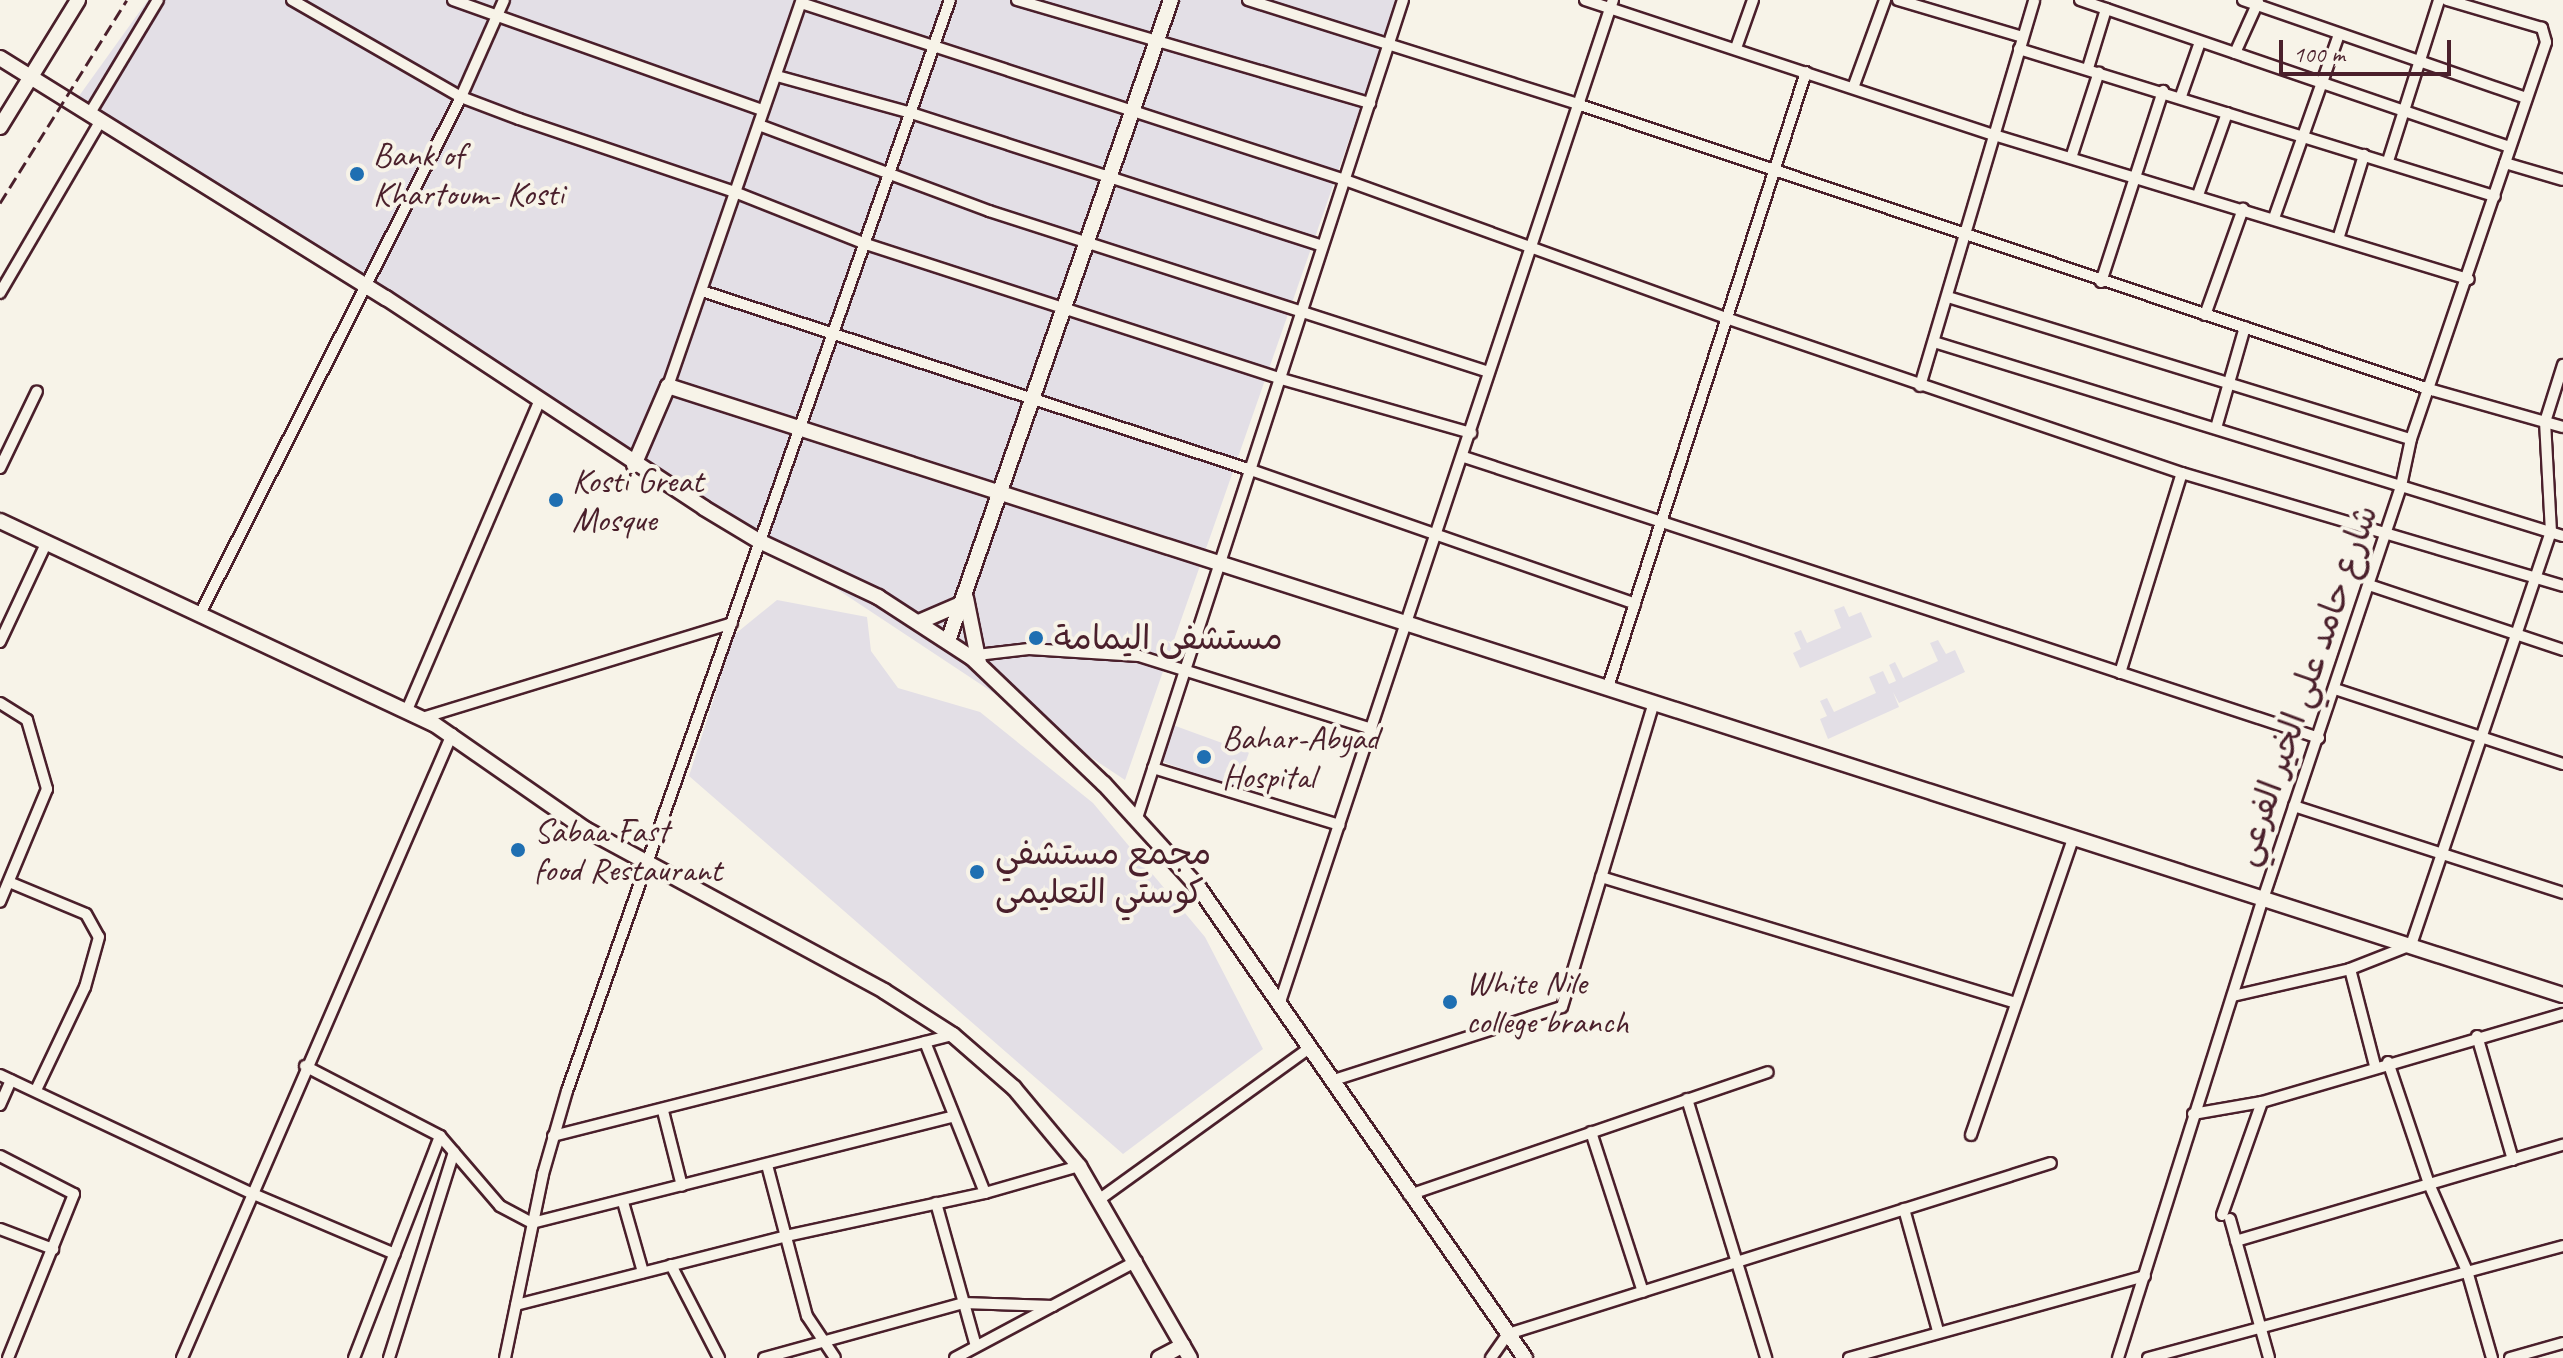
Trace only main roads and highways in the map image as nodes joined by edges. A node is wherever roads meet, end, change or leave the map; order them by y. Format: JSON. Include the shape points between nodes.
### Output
{"nodes":[{"id":1,"x":78,"y":0,"type":"edge"},
{"id":2,"x":1171,"y":0,"type":"edge"},
{"id":3,"x":0,"y":58,"type":"edge"},
{"id":4,"x":32,"y":77,"type":"junction"},
{"id":5,"x":0,"y":127,"type":"edge"},
{"id":6,"x":634,"y":465,"type":"junction"},
{"id":7,"x":1001,"y":493,"type":"junction"},
{"id":8,"x":0,"y":521,"type":"edge"},
{"id":9,"x":964,"y":598,"type":"junction"},
{"id":10,"x":919,"y":622,"type":"junction"},
{"id":11,"x":948,"y":641,"type":"junction"},
{"id":12,"x":978,"y":659,"type":"junction"},
{"id":13,"x":2563,"y":995,"type":"edge"},
{"id":14,"x":1186,"y":1352,"type":"edge"},
{"id":15,"x":1159,"y":1358,"type":"edge"},
{"id":16,"x":1525,"y":1358,"type":"edge"}],
"edges":[{"from":1,"to":4,"type":"main road"},
{"from":2,"to":7,"type":"main road"},
{"from":3,"to":4,"type":"main road"},
{"from":4,"to":5,"type":"main road"},
{"from":4,"to":6,"type":"main road","via":[[365,285]]},
{"from":6,"to":7,"type":"main road","via":[[668,386]]},
{"from":6,"to":10,"type":"main road","via":[[759,541]]},
{"from":7,"to":9,"type":"main road"},
{"from":7,"to":13,"type":"main road"},
{"from":8,"to":14,"type":"main road","via":[[452,734],[549,806],[953,1035],[1014,1088],[1079,1166]]},
{"from":9,"to":10,"type":"main road"},
{"from":9,"to":11,"type":"main road"},
{"from":9,"to":12,"type":"main road"},
{"from":10,"to":11,"type":"main road"},
{"from":11,"to":12,"type":"main road"},
{"from":12,"to":16,"type":"main road","via":[[1199,888]]},
{"from":14,"to":15,"type":"main road"}]}
